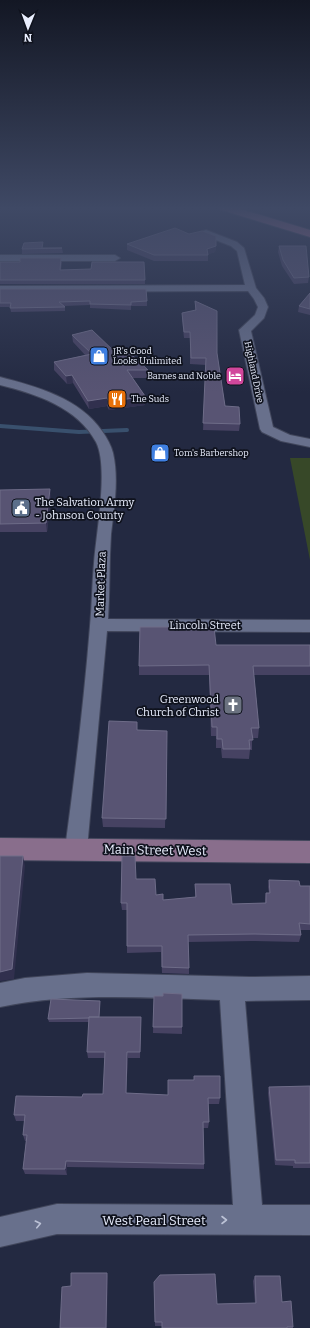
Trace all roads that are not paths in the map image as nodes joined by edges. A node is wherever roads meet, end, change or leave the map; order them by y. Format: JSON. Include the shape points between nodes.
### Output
{"nodes":[{"id":1,"x":246,"y":269,"type":"edge"},
{"id":2,"x":251,"y":288,"type":"junction"},
{"id":3,"x":0,"y":289,"type":"edge"},
{"id":4,"x":0,"y":381,"type":"edge"},
{"id":5,"x":310,"y":443,"type":"edge"},
{"id":6,"x":99,"y":625,"type":"junction"},
{"id":7,"x":310,"y":626,"type":"edge"},
{"id":8,"x":0,"y":849,"type":"edge"},
{"id":9,"x":76,"y":849,"type":"junction"},
{"id":10,"x":310,"y":852,"type":"edge"},
{"id":11,"x":232,"y":988,"type":"junction"},
{"id":12,"x":310,"y":988,"type":"edge"},
{"id":13,"x":0,"y":994,"type":"edge"},
{"id":14,"x":248,"y":1220,"type":"junction"},
{"id":15,"x":310,"y":1220,"type":"edge"},
{"id":16,"x":0,"y":1232,"type":"edge"}],
"edges":[{"from":1,"to":2,"type":"street","name":"Highland Drive"},
{"from":2,"to":3,"type":"street"},
{"from":2,"to":5,"type":"street","name":"Highland Drive","via":[[263,307],[260,316],[245,330],[267,429],[286,438]]},
{"from":4,"to":6,"type":"street","name":"Market Plaza","via":[[66,403],[91,426],[103,443],[107,481]]},
{"from":6,"to":7,"type":"street","name":"Lincoln Street"},
{"from":6,"to":9,"type":"street","name":"Market Plaza"},
{"from":8,"to":9,"type":"main road","name":"Main Street West"},
{"from":9,"to":10,"type":"main road","name":"Main Street West"},
{"from":11,"to":12,"type":"street"},
{"from":11,"to":13,"type":"street","via":[[86,985]]},
{"from":11,"to":14,"type":"street"},
{"from":14,"to":15,"type":"street","name":"West Pearl Street"},
{"from":16,"to":14,"type":"street","name":"West Pearl Street","one_way":true,"via":[[57,1219]]}]}
